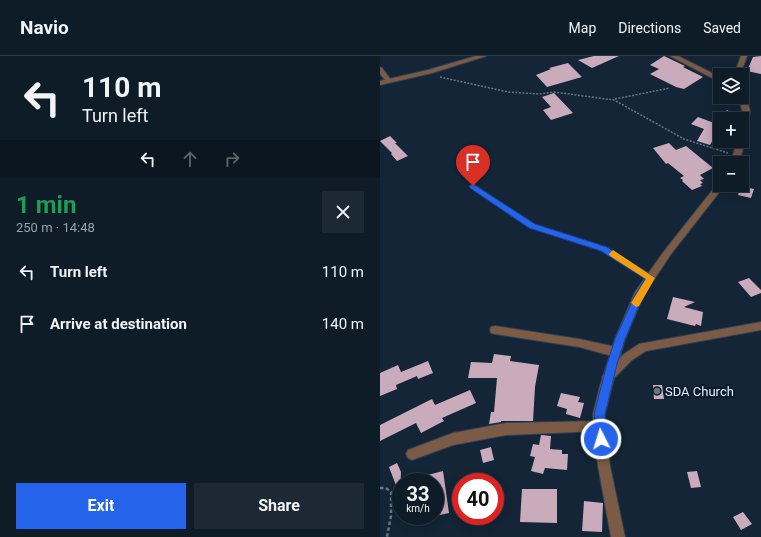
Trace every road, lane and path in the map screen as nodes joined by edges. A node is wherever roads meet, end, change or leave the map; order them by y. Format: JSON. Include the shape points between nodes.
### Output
{"nodes":[{"id":1,"x":482,"y":56,"type":"edge"},
{"id":2,"x":673,"y":56,"type":"edge"},
{"id":3,"x":744,"y":56,"type":"edge"},
{"id":4,"x":739,"y":68,"type":"edge"},
{"id":5,"x":380,"y":69,"type":"edge"},
{"id":6,"x":419,"y":74,"type":"junction"},
{"id":7,"x":713,"y":76,"type":"edge"},
{"id":8,"x":389,"y":81,"type":"junction"},
{"id":9,"x":380,"y":83,"type":"edge"},
{"id":10,"x":670,"y":88,"type":"dead end"},
{"id":11,"x":614,"y":100,"type":"junction"},
{"id":12,"x":729,"y":156,"type":"edge"},
{"id":13,"x":473,"y":186,"type":"dead end"},
{"id":14,"x":716,"y":192,"type":"edge"},
{"id":15,"x":651,"y":278,"type":"junction"},
{"id":16,"x":761,"y":326,"type":"edge"},
{"id":17,"x":495,"y":330,"type":"dead end"},
{"id":18,"x":616,"y":352,"type":"junction"},
{"id":19,"x":608,"y":377,"type":"junction"},
{"id":20,"x":599,"y":426,"type":"junction"},
{"id":21,"x":412,"y":454,"type":"dead end"},
{"id":22,"x":380,"y":488,"type":"edge"},
{"id":23,"x":387,"y":537,"type":"edge"},
{"id":24,"x":618,"y":537,"type":"edge"}],
"edges":[{"from":1,"to":6,"type":"street"},
{"from":2,"to":7,"type":"street"},
{"from":3,"to":4,"type":"street"},
{"from":5,"to":8,"type":"street"},
{"from":6,"to":8,"type":"street"},
{"from":6,"to":11,"type":"path","via":[[508,92],[554,92]]},
{"from":8,"to":9,"type":"street"},
{"from":10,"to":11,"type":"path"},
{"from":11,"to":12,"type":"path","via":[[696,144]]},
{"from":13,"to":15,"type":"lane","via":[[532,226],[604,249]]},
{"from":14,"to":15,"type":"street"},
{"from":15,"to":18,"type":"street","via":[[639,295]]},
{"from":16,"to":19,"type":"street","via":[[643,346]]},
{"from":17,"to":18,"type":"street","via":[[579,343]]},
{"from":18,"to":19,"type":"street"},
{"from":19,"to":20,"type":"street"},
{"from":20,"to":21,"type":"street","via":[[506,429],[453,439]]},
{"from":20,"to":24,"type":"street"},
{"from":22,"to":23,"type":"path","via":[[386,488],[391,492],[391,516]]}]}
